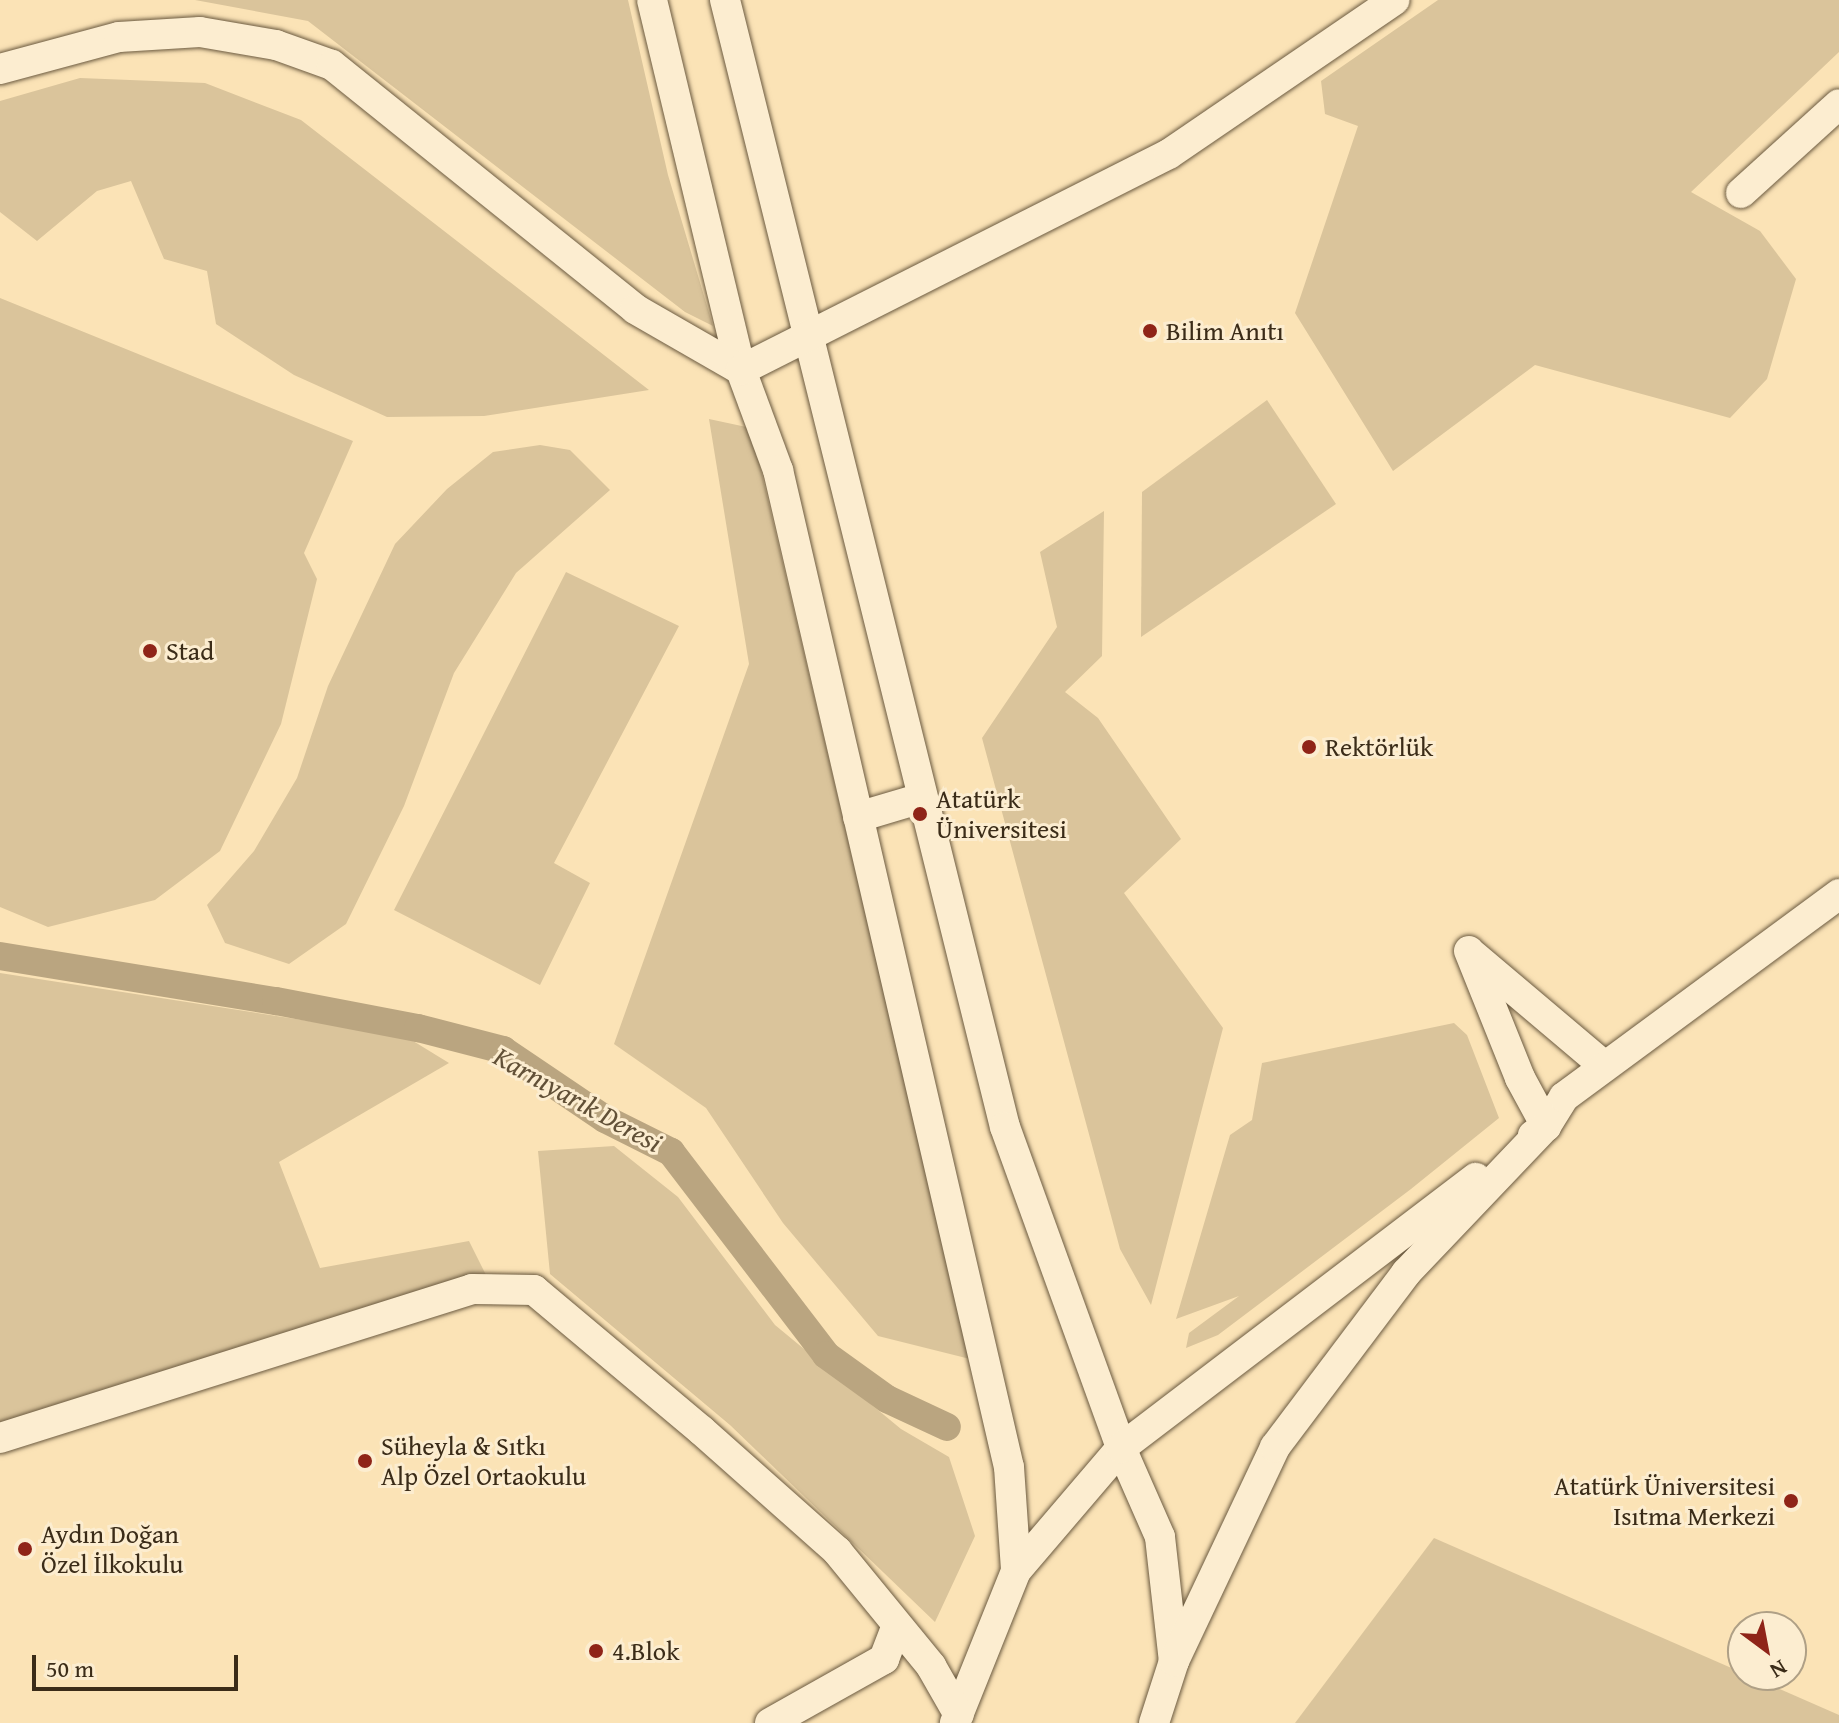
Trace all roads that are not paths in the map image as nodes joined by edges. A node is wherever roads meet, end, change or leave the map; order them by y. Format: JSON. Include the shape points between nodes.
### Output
{"nodes":[{"id":1,"x":652,"y":0,"type":"edge"},
{"id":2,"x":725,"y":0,"type":"edge"},
{"id":3,"x":1395,"y":0,"type":"edge"},
{"id":4,"x":0,"y":69,"type":"edge"},
{"id":5,"x":1839,"y":104,"type":"edge"},
{"id":6,"x":1741,"y":193,"type":"dead end"},
{"id":7,"x":807,"y":339,"type":"junction"},
{"id":8,"x":741,"y":370,"type":"junction"},
{"id":9,"x":922,"y":798,"type":"junction"},
{"id":10,"x":858,"y":817,"type":"junction"},
{"id":11,"x":1839,"y":894,"type":"edge"},
{"id":12,"x":1603,"y":1065,"type":"junction"},
{"id":13,"x":1546,"y":1126,"type":"junction"},
{"id":14,"x":0,"y":1438,"type":"edge"},
{"id":15,"x":1121,"y":1448,"type":"junction"},
{"id":16,"x":1016,"y":1571,"type":"junction"},
{"id":17,"x":896,"y":1628,"type":"junction"},
{"id":18,"x":1174,"y":1661,"type":"junction"},
{"id":19,"x":957,"y":1719,"type":"edge"},
{"id":20,"x":770,"y":1723,"type":"edge"},
{"id":21,"x":1154,"y":1723,"type":"edge"}],
"edges":[{"from":1,"to":8,"type":"street"},
{"from":2,"to":7,"type":"street"},
{"from":3,"to":7,"type":"street","via":[[1169,154]]},
{"from":4,"to":8,"type":"street","via":[[119,37],[200,32],[276,45],[332,65],[635,309]]},
{"from":5,"to":6,"type":"street"},
{"from":7,"to":8,"type":"street"},
{"from":7,"to":9,"type":"street"},
{"from":8,"to":10,"type":"street","via":[[778,470]]},
{"from":9,"to":10,"type":"street"},
{"from":9,"to":15,"type":"street","via":[[1005,1127]]},
{"from":10,"to":16,"type":"street","via":[[1009,1467]]},
{"from":11,"to":12,"type":"street"},
{"from":12,"to":13,"type":"street","via":[[1564,1097]]},
{"from":12,"to":13,"type":"street","via":[[1469,951],[1520,1078]]},
{"from":13,"to":15,"type":"street"},
{"from":13,"to":18,"type":"street","via":[[1406,1273],[1275,1447]]},
{"from":14,"to":17,"type":"street","via":[[472,1289],[534,1290],[837,1551]]},
{"from":15,"to":16,"type":"street"},
{"from":15,"to":18,"type":"street","via":[[1160,1537]]},
{"from":16,"to":19,"type":"street"},
{"from":17,"to":19,"type":"street","via":[[931,1666]]},
{"from":17,"to":20,"type":"street","via":[[884,1659]]},
{"from":18,"to":21,"type":"street"}]}
